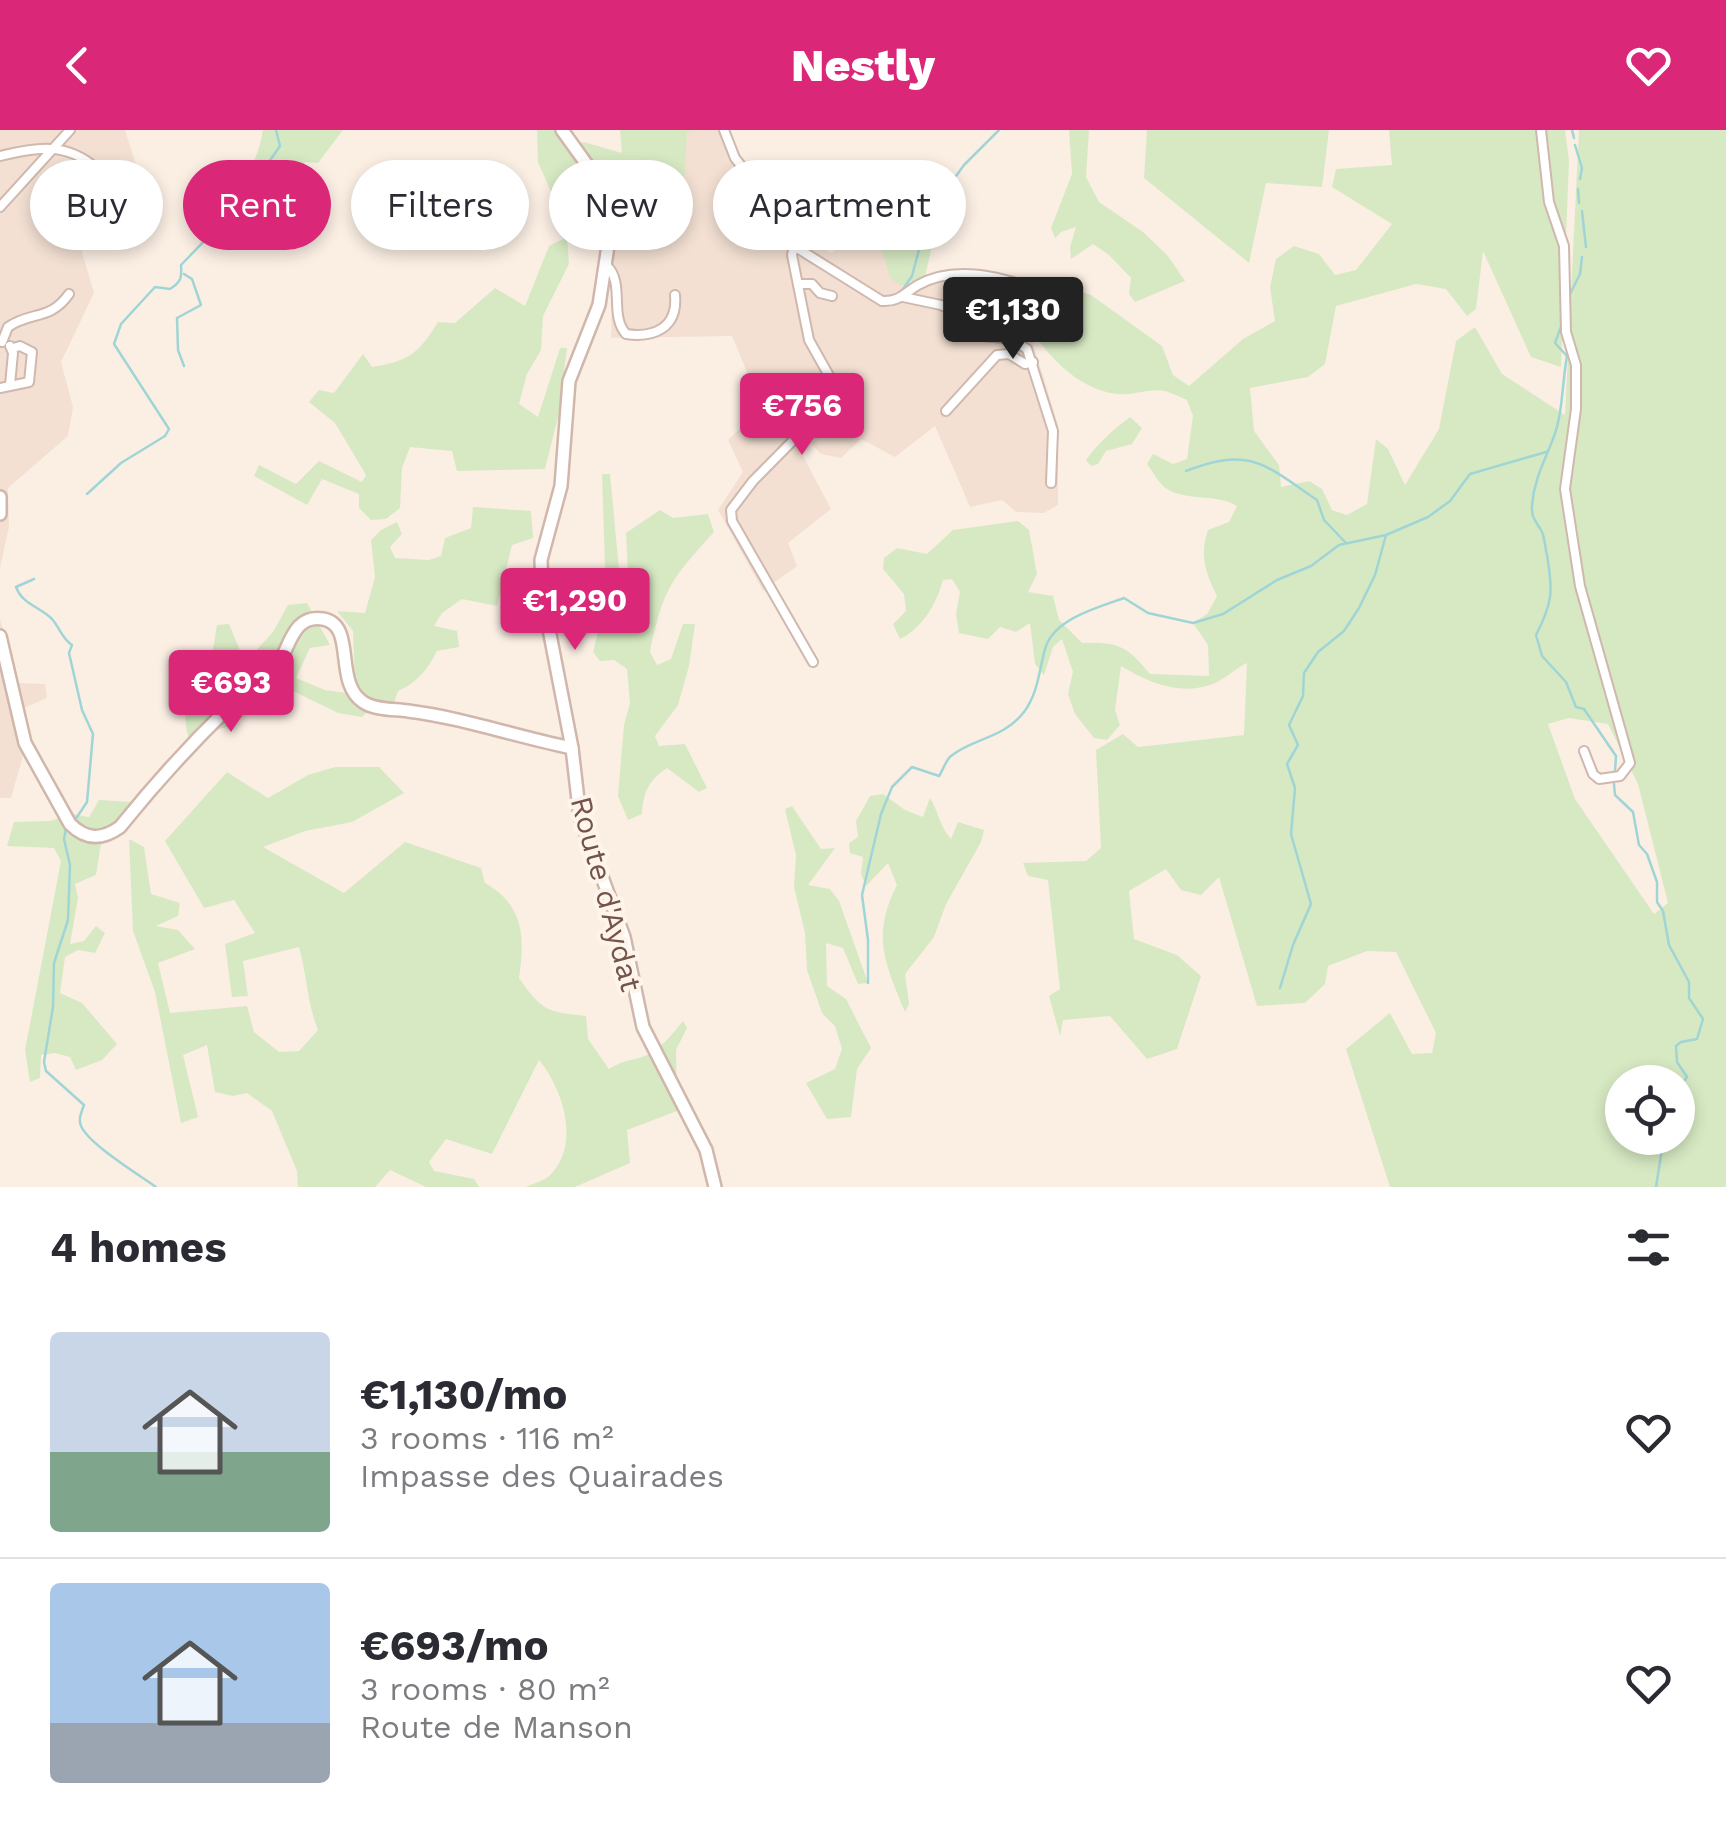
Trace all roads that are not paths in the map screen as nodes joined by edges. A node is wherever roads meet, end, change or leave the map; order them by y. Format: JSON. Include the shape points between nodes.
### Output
{"nodes":[{"id":1,"x":70,"y":130,"type":"edge"},
{"id":2,"x":562,"y":130,"type":"edge"},
{"id":3,"x":724,"y":130,"type":"edge"},
{"id":4,"x":1541,"y":130,"type":"edge"},
{"id":5,"x":50,"y":149,"type":"junction"},
{"id":6,"x":0,"y":156,"type":"edge"},
{"id":7,"x":86,"y":160,"type":"edge"},
{"id":8,"x":738,"y":160,"type":"edge"},
{"id":9,"x":0,"y":207,"type":"edge"},
{"id":10,"x":793,"y":250,"type":"edge"},
{"id":11,"x":800,"y":250,"type":"edge"},
{"id":12,"x":606,"y":266,"type":"junction"},
{"id":13,"x":798,"y":284,"type":"junction"},
{"id":14,"x":1038,"y":290,"type":"dead end"},
{"id":15,"x":69,"y":294,"type":"dead end"},
{"id":16,"x":676,"y":295,"type":"dead end"},
{"id":17,"x":832,"y":296,"type":"dead end"},
{"id":18,"x":904,"y":297,"type":"junction"},
{"id":19,"x":1,"y":342,"type":"edge"},
{"id":20,"x":12,"y":348,"type":"junction"},
{"id":21,"x":1033,"y":362,"type":"junction"},
{"id":22,"x":5,"y":386,"type":"edge"},
{"id":23,"x":946,"y":411,"type":"dead end"},
{"id":24,"x":1051,"y":483,"type":"dead end"},
{"id":25,"x":0,"y":497,"type":"edge"},
{"id":26,"x":0,"y":514,"type":"edge"},
{"id":27,"x":0,"y":636,"type":"edge"},
{"id":28,"x":812,"y":662,"type":"dead end"},
{"id":29,"x":572,"y":748,"type":"junction"},
{"id":30,"x":1584,"y":750,"type":"dead end"},
{"id":31,"x":715,"y":1187,"type":"edge"}],
"edges":[{"from":1,"to":5,"type":"street"},
{"from":2,"to":12,"type":"main road","name":"Route d'Aydat","via":[[604,194],[610,226]]},
{"from":3,"to":8,"type":"street"},
{"from":4,"to":30,"type":"street","via":[[1549,202],[1564,246],[1566,332],[1576,365],[1565,490],[1580,586],[1630,763],[1620,776],[1600,779]]},
{"from":5,"to":6,"type":"street"},
{"from":5,"to":7,"type":"street"},
{"from":5,"to":9,"type":"street"},
{"from":10,"to":13,"type":"street"},
{"from":11,"to":18,"type":"street","via":[[882,301]]},
{"from":12,"to":16,"type":"street","via":[[615,275],[618,320],[626,334],[664,330]]},
{"from":12,"to":29,"type":"main road","name":"Route d'Aydat","via":[[599,306],[570,381],[561,486],[540,560]]},
{"from":13,"to":17,"type":"street"},
{"from":13,"to":28,"type":"street","via":[[809,340],[835,398],[731,510]]},
{"from":14,"to":18,"type":"street","via":[[975,274],[918,284]]},
{"from":15,"to":19,"type":"street","via":[[51,312],[8,327]]},
{"from":18,"to":21,"type":"street","via":[[952,310],[976,334],[1011,338]]},
{"from":19,"to":20,"type":"street"},
{"from":20,"to":22,"type":"street"},
{"from":20,"to":22,"type":"street","via":[[30,348],[29,382]]},
{"from":21,"to":23,"type":"street","via":[[998,355]]},
{"from":21,"to":24,"type":"street","via":[[1054,431]]},
{"from":25,"to":26,"type":"main road"},
{"from":27,"to":29,"type":"main road","via":[[31,755],[70,824],[94,838],[120,827],[221,715],[266,680],[294,631],[321,618],[339,629],[350,688],[364,703]]},
{"from":29,"to":31,"type":"main road","name":"Route d'Aydat","via":[[580,818],[624,936],[643,1027],[706,1150]]}]}
